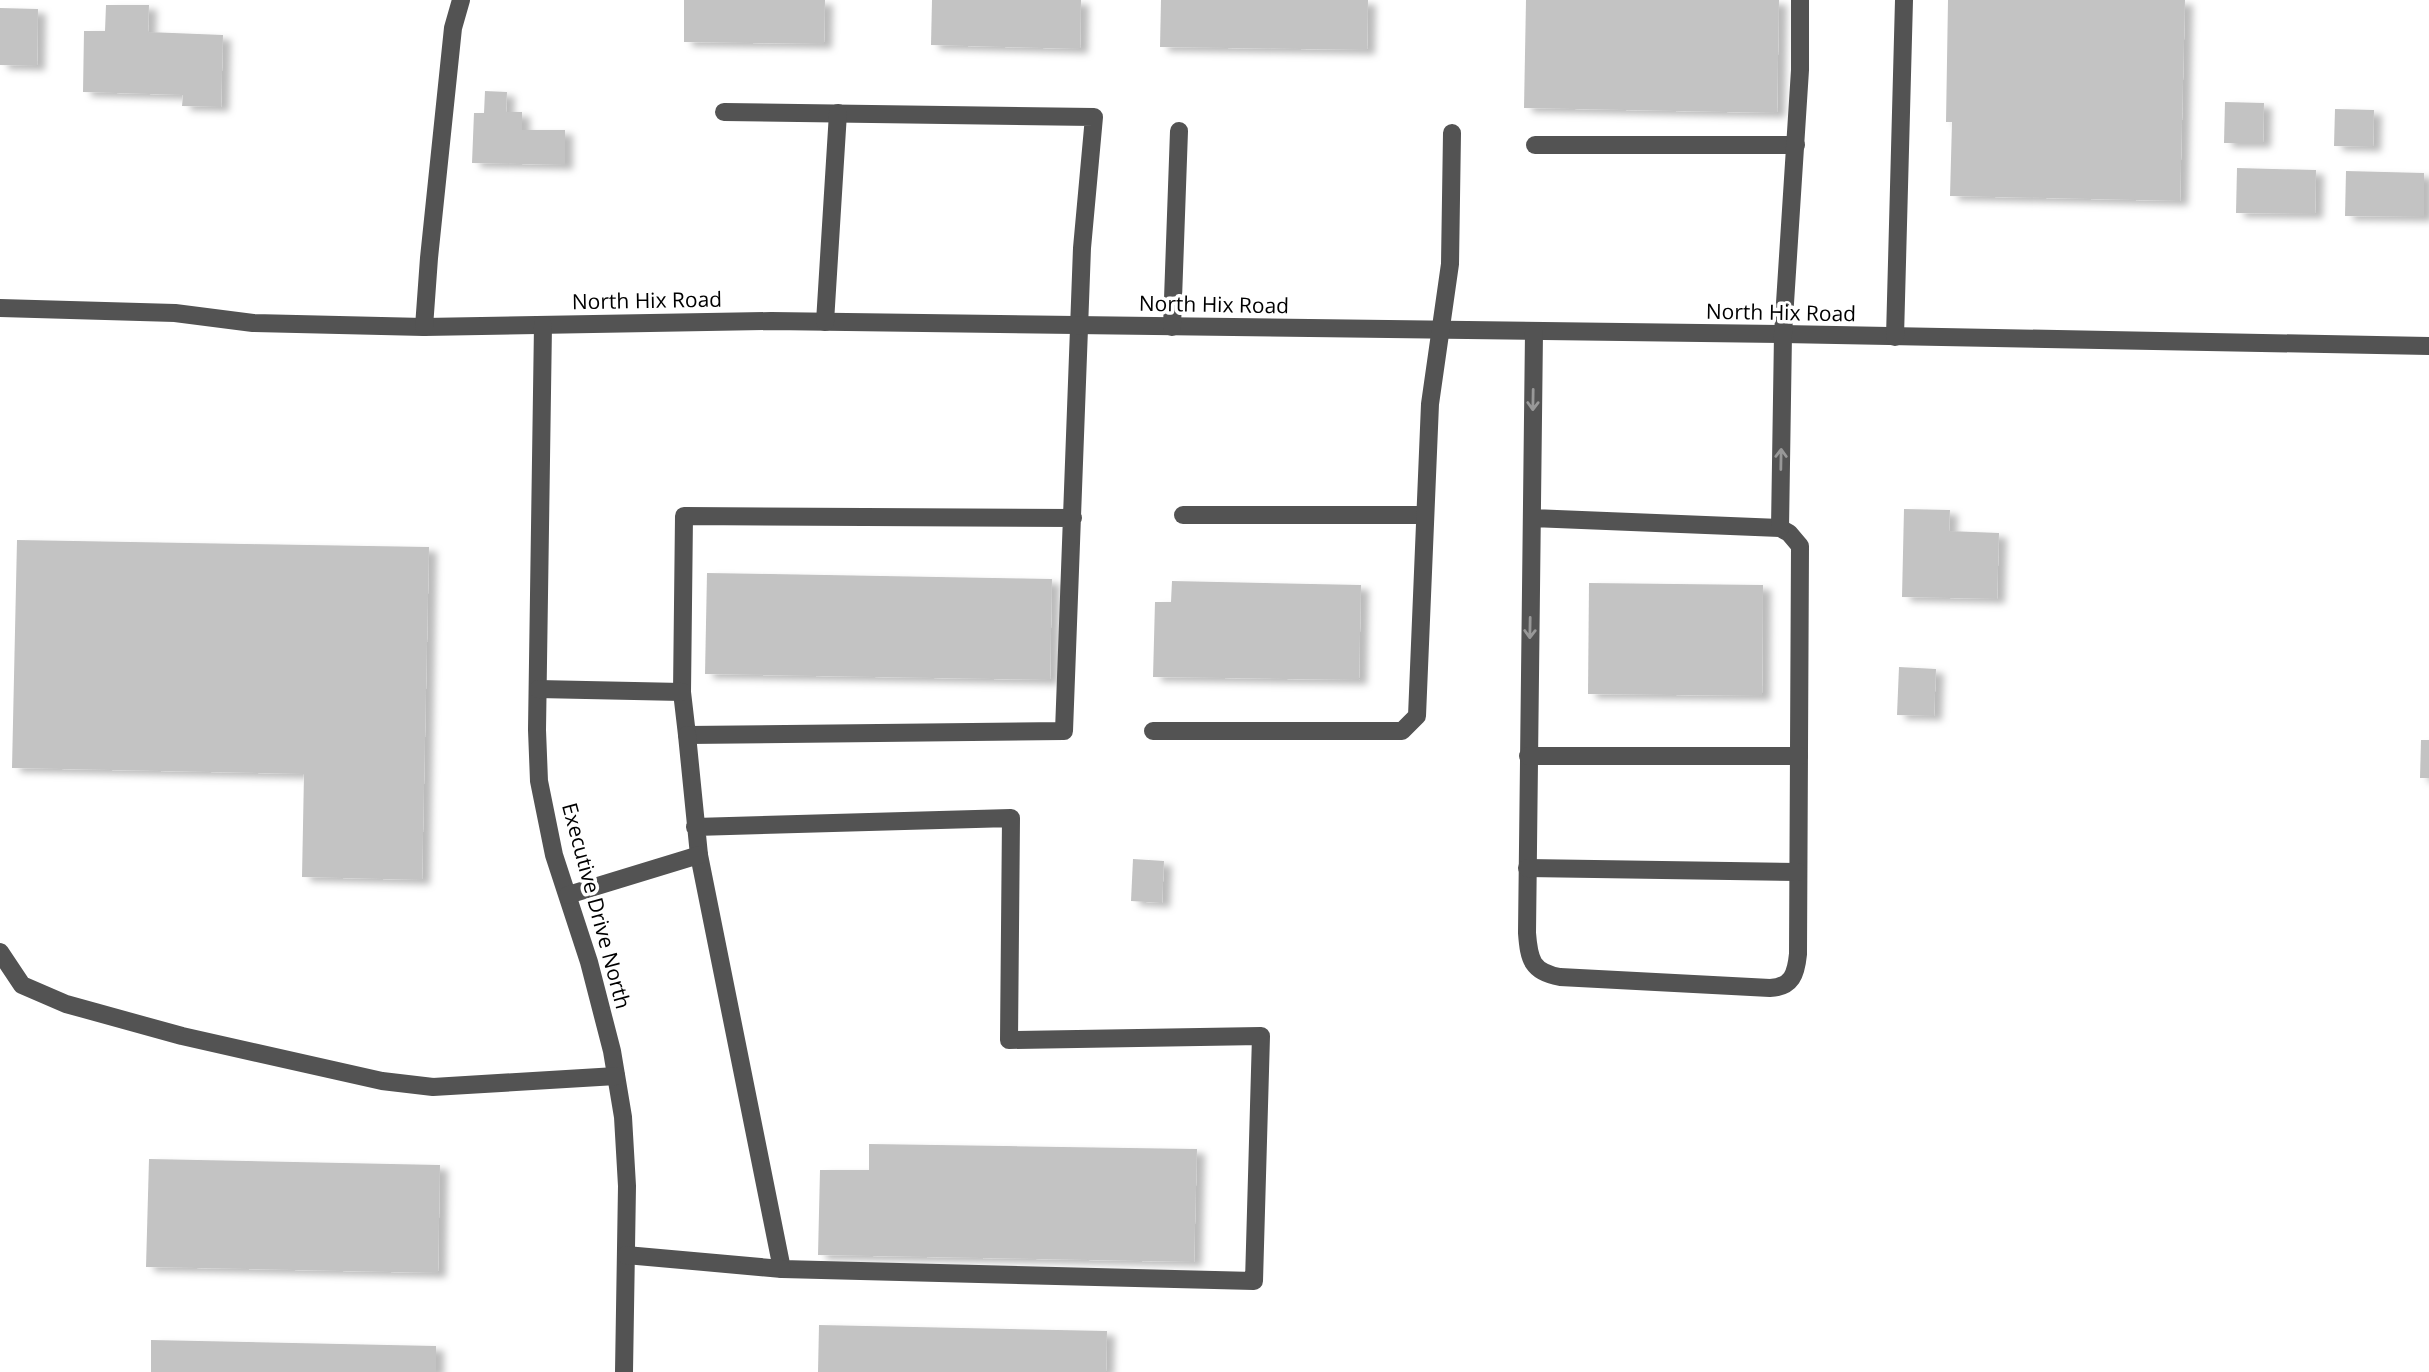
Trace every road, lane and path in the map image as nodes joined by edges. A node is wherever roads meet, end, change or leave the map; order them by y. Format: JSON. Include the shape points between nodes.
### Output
{"nodes":[{"id":1,"x":461,"y":0,"type":"edge"},
{"id":2,"x":1800,"y":0,"type":"edge"},
{"id":3,"x":1904,"y":0,"type":"edge"},
{"id":4,"x":724,"y":112,"type":"dead end"},
{"id":5,"x":838,"y":113,"type":"junction"},
{"id":6,"x":1179,"y":131,"type":"dead end"},
{"id":7,"x":1452,"y":133,"type":"dead end"},
{"id":8,"x":1535,"y":145,"type":"dead end"},
{"id":9,"x":1796,"y":145,"type":"junction"},
{"id":10,"x":0,"y":308,"type":"edge"},
{"id":11,"x":825,"y":322,"type":"junction"},
{"id":12,"x":543,"y":326,"type":"junction"},
{"id":13,"x":1080,"y":326,"type":"junction"},
{"id":14,"x":424,"y":327,"type":"junction"},
{"id":15,"x":1172,"y":327,"type":"junction"},
{"id":16,"x":1441,"y":330,"type":"junction"},
{"id":17,"x":1534,"y":332,"type":"junction"},
{"id":18,"x":1783,"y":334,"type":"junction"},
{"id":19,"x":1895,"y":337,"type":"junction"},
{"id":20,"x":2429,"y":346,"type":"edge"},
{"id":21,"x":1183,"y":515,"type":"dead end"},
{"id":22,"x":1425,"y":515,"type":"junction"},
{"id":23,"x":1532,"y":517,"type":"junction"},
{"id":24,"x":1073,"y":518,"type":"junction"},
{"id":25,"x":1780,"y":527,"type":"junction"},
{"id":26,"x":538,"y":689,"type":"junction"},
{"id":27,"x":682,"y":691,"type":"junction"},
{"id":28,"x":1153,"y":731,"type":"dead end"},
{"id":29,"x":687,"y":735,"type":"junction"},
{"id":30,"x":1528,"y":756,"type":"junction"},
{"id":31,"x":1799,"y":756,"type":"junction"},
{"id":32,"x":695,"y":827,"type":"junction"},
{"id":33,"x":699,"y":855,"type":"junction"},
{"id":34,"x":1527,"y":868,"type":"junction"},
{"id":35,"x":1798,"y":872,"type":"junction"},
{"id":36,"x":568,"y":895,"type":"junction"},
{"id":37,"x":0,"y":952,"type":"edge"},
{"id":38,"x":616,"y":1076,"type":"junction"},
{"id":39,"x":626,"y":1255,"type":"junction"},
{"id":40,"x":782,"y":1269,"type":"junction"},
{"id":41,"x":624,"y":1372,"type":"edge"}],
"edges":[{"from":1,"to":14,"type":"street","via":[[453,28]]},
{"from":2,"to":9,"type":"street"},
{"from":3,"to":19,"type":"street"},
{"from":4,"to":5,"type":"street"},
{"from":5,"to":11,"type":"street"},
{"from":5,"to":13,"type":"street","via":[[1094,117]]},
{"from":6,"to":15,"type":"street"},
{"from":7,"to":16,"type":"street","via":[[1450,264]]},
{"from":8,"to":9,"type":"street"},
{"from":9,"to":18,"type":"street"},
{"from":10,"to":14,"type":"street","name":"North Hix Road","via":[[174,313],[253,323]]},
{"from":11,"to":12,"type":"street","name":"North Hix Road"},
{"from":11,"to":13,"type":"street","name":"North Hix Road"},
{"from":12,"to":14,"type":"street","name":"North Hix Road"},
{"from":12,"to":26,"type":"street","name":"Executive Drive North"},
{"from":13,"to":15,"type":"street","name":"North Hix Road"},
{"from":13,"to":24,"type":"street"},
{"from":15,"to":16,"type":"street","name":"North Hix Road"},
{"from":16,"to":17,"type":"street","name":"North Hix Road"},
{"from":16,"to":22,"type":"street","via":[[1430,404]]},
{"from":17,"to":18,"type":"street","name":"North Hix Road"},
{"from":17,"to":23,"type":"street","one_way":true},
{"from":18,"to":19,"type":"street","name":"North Hix Road"},
{"from":25,"to":18,"type":"street","one_way":true},
{"from":19,"to":20,"type":"street","name":"North Hix Road"},
{"from":21,"to":22,"type":"street"},
{"from":22,"to":28,"type":"street","via":[[1417,716],[1402,731]]},
{"from":23,"to":25,"type":"street"},
{"from":23,"to":30,"type":"street","one_way":true},
{"from":24,"to":27,"type":"street","via":[[684,516]]},
{"from":24,"to":29,"type":"street","via":[[1064,731]]},
{"from":25,"to":31,"type":"street","via":[[1796,539],[1801,558]]},
{"from":26,"to":27,"type":"street"},
{"from":26,"to":36,"type":"street","name":"Executive Drive North","via":[[539,781],[554,855]]},
{"from":27,"to":29,"type":"street"},
{"from":29,"to":32,"type":"street"},
{"from":30,"to":31,"type":"street"},
{"from":30,"to":34,"type":"street"},
{"from":31,"to":35,"type":"street"},
{"from":32,"to":33,"type":"street"},
{"from":32,"to":40,"type":"street","via":[[1011,818],[1009,1040],[1261,1036],[1254,1281]]},
{"from":33,"to":36,"type":"street"},
{"from":33,"to":40,"type":"street"},
{"from":34,"to":35,"type":"street"},
{"from":34,"to":35,"type":"street","via":[[1528,943],[1532,962],[1542,973],[1770,988],[1791,982],[1797,967]]},
{"from":36,"to":38,"type":"street","name":"Executive Drive North"},
{"from":37,"to":38,"type":"street","via":[[22,985],[66,1004],[182,1036],[382,1081],[433,1087]]},
{"from":38,"to":39,"type":"street","name":"Executive Drive North","via":[[627,1186]]},
{"from":39,"to":40,"type":"street"},
{"from":39,"to":41,"type":"street","name":"Executive Drive North"}]}
